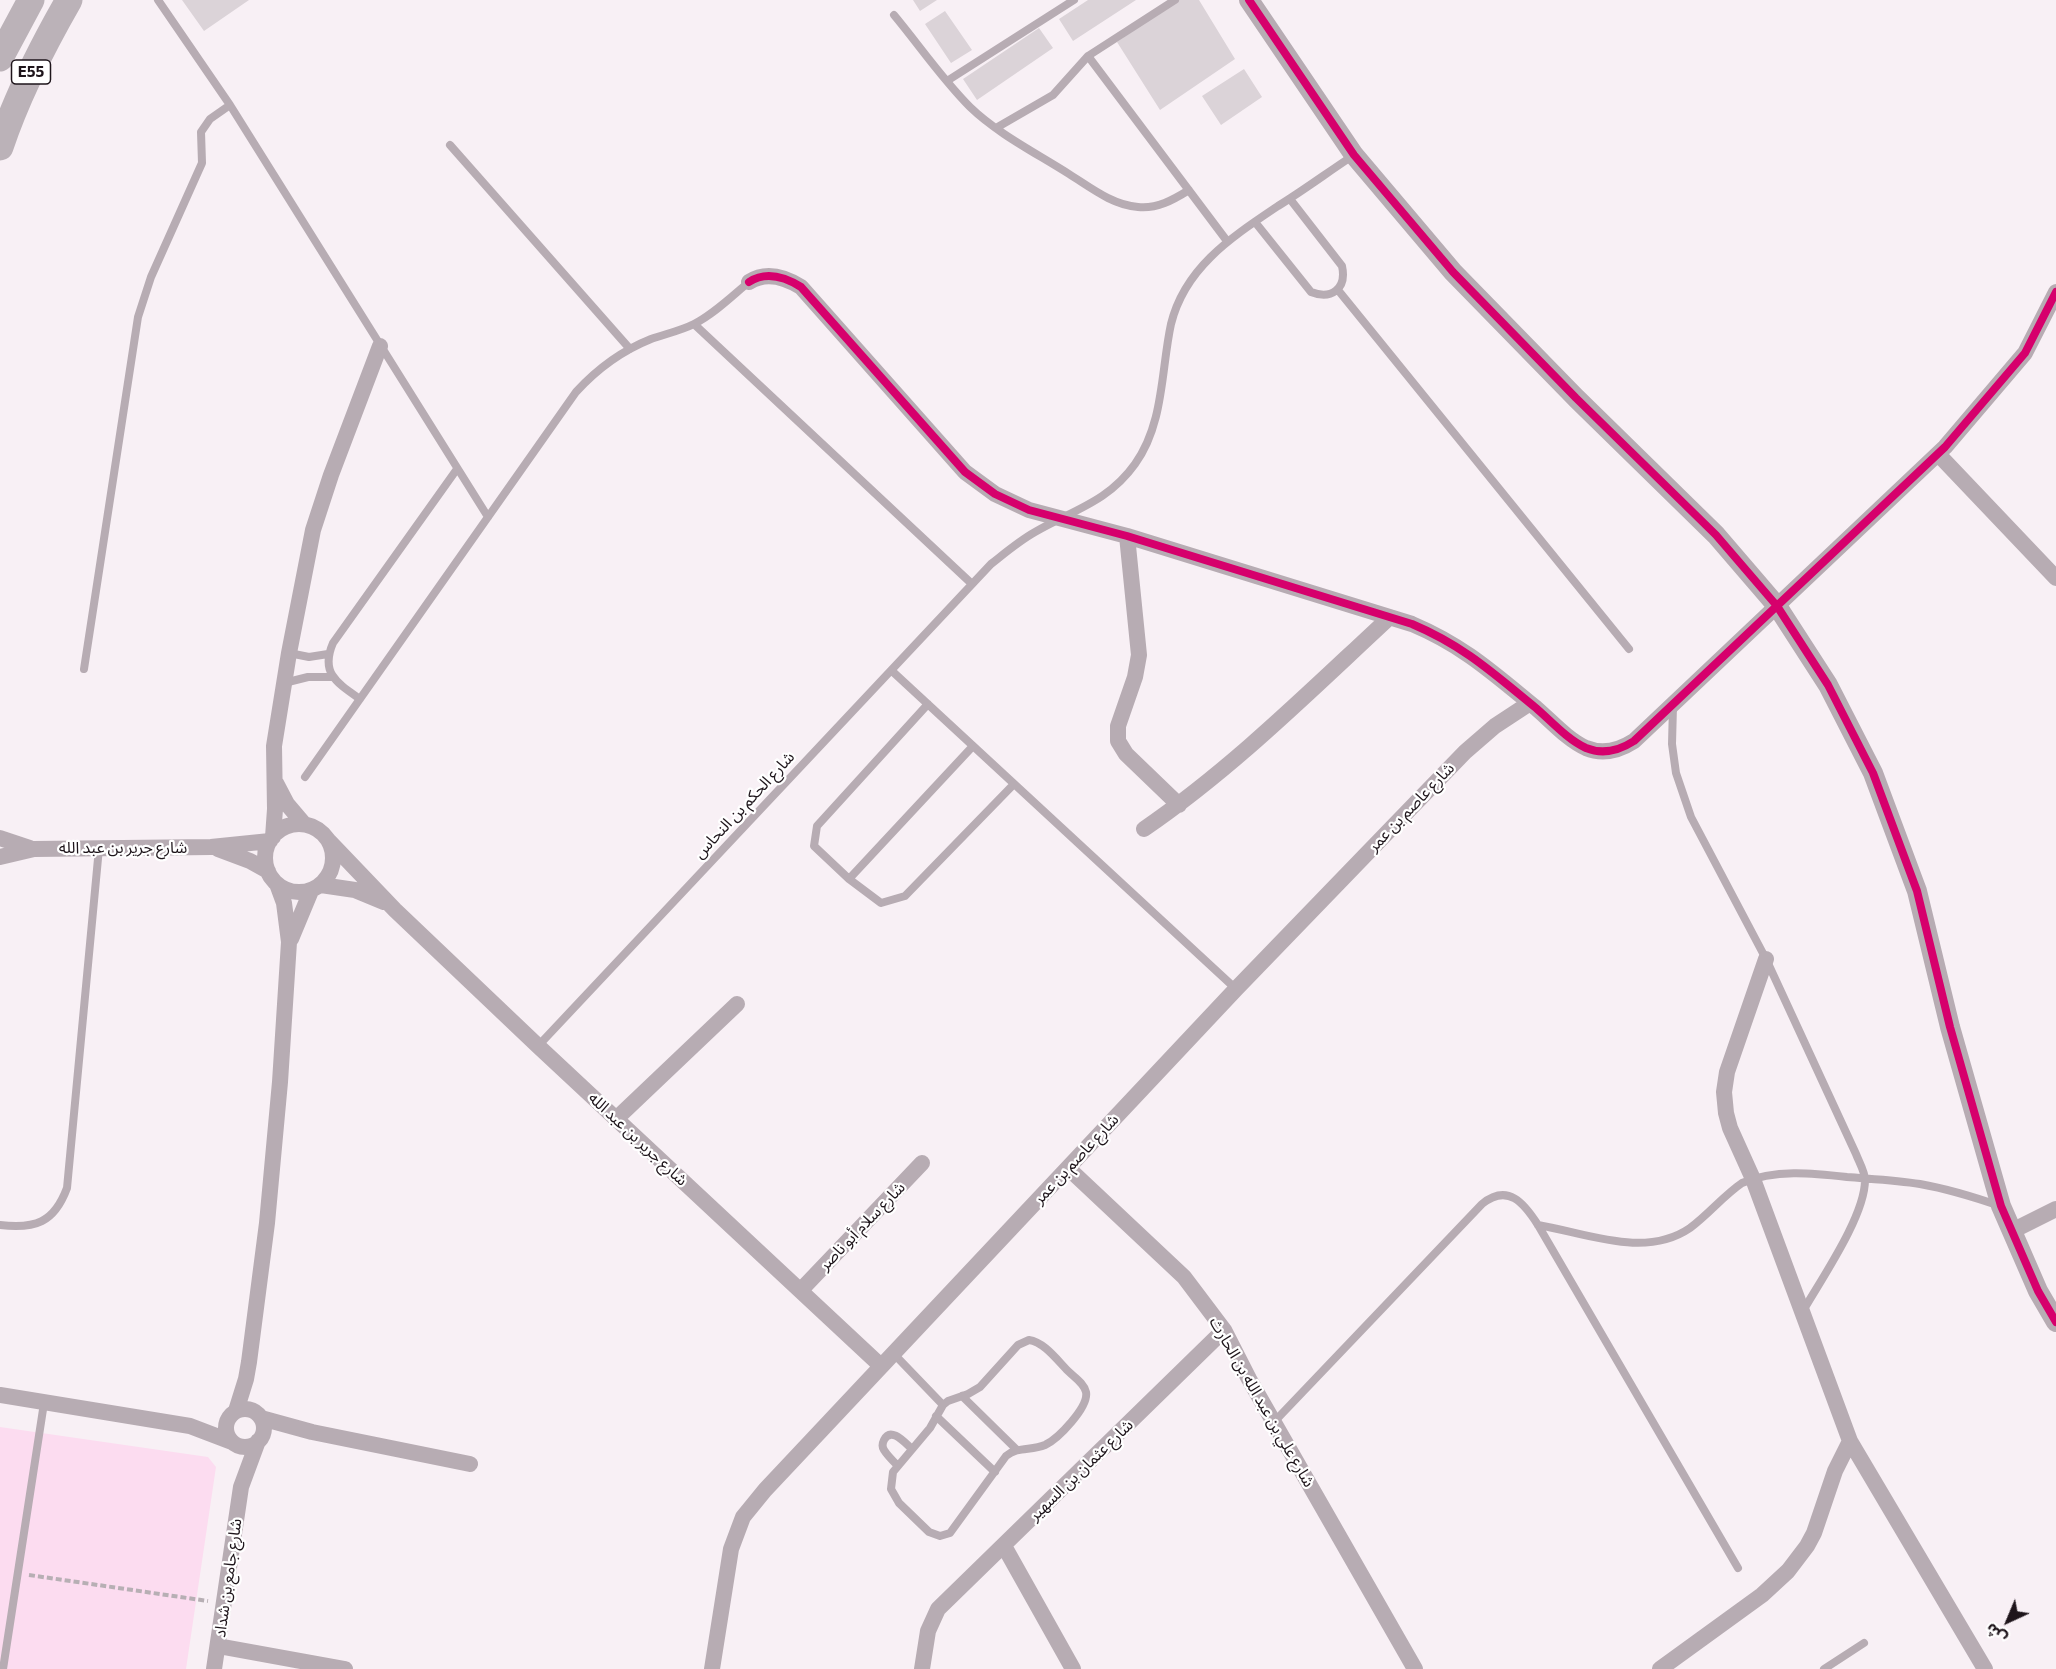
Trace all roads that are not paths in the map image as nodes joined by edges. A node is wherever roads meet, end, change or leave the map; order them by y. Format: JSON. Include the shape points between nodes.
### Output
{"nodes":[{"id":1,"x":31,"y":0,"type":"edge"},
{"id":2,"x":69,"y":0,"type":"edge"},
{"id":3,"x":158,"y":0,"type":"edge"},
{"id":4,"x":1074,"y":0,"type":"edge"},
{"id":5,"x":1175,"y":0,"type":"edge"},
{"id":6,"x":1249,"y":0,"type":"edge"},
{"id":7,"x":894,"y":15,"type":"dead end"},
{"id":8,"x":8,"y":30,"type":"edge"},
{"id":9,"x":1088,"y":56,"type":"junction"},
{"id":10,"x":0,"y":58,"type":"edge"},
{"id":11,"x":946,"y":81,"type":"junction"},
{"id":12,"x":230,"y":105,"type":"junction"},
{"id":13,"x":996,"y":128,"type":"junction"},
{"id":14,"x":450,"y":145,"type":"dead end"},
{"id":15,"x":0,"y":147,"type":"edge"},
{"id":16,"x":1354,"y":155,"type":"junction"},
{"id":17,"x":1189,"y":190,"type":"junction"},
{"id":18,"x":1290,"y":199,"type":"junction"},
{"id":19,"x":1255,"y":222,"type":"junction"},
{"id":20,"x":1227,"y":241,"type":"junction"},
{"id":21,"x":749,"y":282,"type":"joint"},
{"id":22,"x":1338,"y":290,"type":"junction"},
{"id":23,"x":2056,"y":292,"type":"edge"},
{"id":24,"x":694,"y":324,"type":"junction"},
{"id":25,"x":380,"y":346,"type":"junction"},
{"id":26,"x":630,"y":349,"type":"junction"},
{"id":27,"x":1938,"y":454,"type":"junction"},
{"id":28,"x":457,"y":469,"type":"junction"},
{"id":29,"x":488,"y":517,"type":"junction"},
{"id":30,"x":1063,"y":519,"type":"junction"},
{"id":31,"x":1127,"y":536,"type":"junction"},
{"id":32,"x":2056,"y":578,"type":"edge"},
{"id":33,"x":972,"y":584,"type":"junction"},
{"id":34,"x":1777,"y":606,"type":"junction"},
{"id":35,"x":1390,"y":617,"type":"junction"},
{"id":36,"x":1629,"y":649,"type":"dead end"},
{"id":37,"x":289,"y":653,"type":"junction"},
{"id":38,"x":328,"y":654,"type":"junction"},
{"id":39,"x":84,"y":669,"type":"dead end"},
{"id":40,"x":892,"y":671,"type":"junction"},
{"id":41,"x":333,"y":677,"type":"junction"},
{"id":42,"x":284,"y":683,"type":"junction"},
{"id":43,"x":360,"y":699,"type":"junction"},
{"id":44,"x":1530,"y":703,"type":"junction"},
{"id":45,"x":928,"y":704,"type":"junction"},
{"id":46,"x":1673,"y":705,"type":"junction"},
{"id":47,"x":973,"y":746,"type":"junction"},
{"id":48,"x":305,"y":777,"type":"dead end"},
{"id":49,"x":275,"y":781,"type":"junction"},
{"id":50,"x":1014,"y":784,"type":"junction"},
{"id":51,"x":1179,"y":805,"type":"junction"},
{"id":52,"x":304,"y":824,"type":"junction"},
{"id":53,"x":1144,"y":829,"type":"dead end"},
{"id":54,"x":0,"y":838,"type":"edge"},
{"id":55,"x":271,"y":839,"type":"junction"},
{"id":56,"x":329,"y":841,"type":"junction"},
{"id":57,"x":99,"y":848,"type":"junction"},
{"id":58,"x":211,"y":848,"type":"junction"},
{"id":59,"x":34,"y":849,"type":"junction"},
{"id":60,"x":0,"y":857,"type":"edge"},
{"id":61,"x":272,"y":878,"type":"junction"},
{"id":62,"x":849,"y":879,"type":"junction"},
{"id":63,"x":316,"y":888,"type":"junction"},
{"id":64,"x":395,"y":909,"type":"junction"},
{"id":65,"x":289,"y":942,"type":"junction"},
{"id":66,"x":1766,"y":959,"type":"junction"},
{"id":67,"x":1236,"y":989,"type":"junction"},
{"id":68,"x":737,"y":1004,"type":"dead end"},
{"id":69,"x":538,"y":1046,"type":"junction"},
{"id":70,"x":616,"y":1119,"type":"junction"},
{"id":71,"x":922,"y":1163,"type":"dead end"},
{"id":72,"x":1068,"y":1168,"type":"junction"},
{"id":73,"x":1865,"y":1178,"type":"junction"},
{"id":74,"x":1753,"y":1179,"type":"junction"},
{"id":75,"x":2001,"y":1206,"type":"junction"},
{"id":76,"x":2056,"y":1209,"type":"edge"},
{"id":77,"x":1538,"y":1225,"type":"junction"},
{"id":78,"x":0,"y":1226,"type":"edge"},
{"id":79,"x":2012,"y":1231,"type":"junction"},
{"id":80,"x":801,"y":1290,"type":"junction"},
{"id":81,"x":1803,"y":1311,"type":"junction"},
{"id":82,"x":2056,"y":1322,"type":"edge"},
{"id":83,"x":1224,"y":1330,"type":"junction"},
{"id":84,"x":893,"y":1353,"type":"junction"},
{"id":85,"x":249,"y":1362,"type":"junction"},
{"id":86,"x":881,"y":1366,"type":"junction"},
{"id":87,"x":0,"y":1395,"type":"edge"},
{"id":88,"x":962,"y":1396,"type":"junction"},
{"id":89,"x":44,"y":1403,"type":"junction"},
{"id":90,"x":943,"y":1405,"type":"junction"},
{"id":91,"x":234,"y":1412,"type":"junction"},
{"id":92,"x":260,"y":1416,"type":"junction"},
{"id":93,"x":936,"y":1416,"type":"junction"},
{"id":94,"x":1274,"y":1422,"type":"junction"},
{"id":95,"x":190,"y":1426,"type":"junction"},
{"id":96,"x":312,"y":1432,"type":"junction"},
{"id":97,"x":259,"y":1440,"type":"junction"},
{"id":98,"x":1850,"y":1441,"type":"junction"},
{"id":99,"x":234,"y":1443,"type":"junction"},
{"id":100,"x":912,"y":1449,"type":"junction"},
{"id":101,"x":1016,"y":1449,"type":"junction"},
{"id":102,"x":470,"y":1464,"type":"dead end"},
{"id":103,"x":897,"y":1465,"type":"junction"},
{"id":104,"x":995,"y":1472,"type":"junction"},
{"id":105,"x":241,"y":1487,"type":"junction"},
{"id":106,"x":1004,"y":1546,"type":"junction"},
{"id":107,"x":1738,"y":1568,"type":"dead end"},
{"id":108,"x":1864,"y":1643,"type":"dead end"},
{"id":109,"x":218,"y":1646,"type":"junction"},
{"id":110,"x":3,"y":1669,"type":"edge"},
{"id":111,"x":214,"y":1669,"type":"edge"},
{"id":112,"x":345,"y":1669,"type":"edge"},
{"id":113,"x":712,"y":1669,"type":"edge"},
{"id":114,"x":922,"y":1669,"type":"edge"},
{"id":115,"x":1073,"y":1669,"type":"edge"},
{"id":116,"x":1415,"y":1669,"type":"edge"},
{"id":117,"x":1660,"y":1669,"type":"edge"},
{"id":118,"x":1824,"y":1669,"type":"edge"},
{"id":119,"x":1985,"y":1669,"type":"edge"}],
"edges":[{"from":1,"to":8,"type":"highway","number":"E55"},
{"from":2,"to":15,"type":"highway","number":"E55","via":[[42,47]]},
{"from":3,"to":12,"type":"lane"},
{"from":4,"to":11,"type":"lane"},
{"from":5,"to":9,"type":"lane"},
{"from":6,"to":16,"type":"street"},
{"from":7,"to":11,"type":"lane"},
{"from":8,"to":10,"type":"highway","number":"E55"},
{"from":9,"to":13,"type":"lane","via":[[1053,95]]},
{"from":9,"to":17,"type":"lane"},
{"from":11,"to":13,"type":"lane"},
{"from":12,"to":25,"type":"lane"},
{"from":12,"to":39,"type":"lane","via":[[210,119],[201,132],[200,170],[151,277],[138,317]]},
{"from":13,"to":17,"type":"lane","via":[[1121,204],[1153,207]]},
{"from":14,"to":26,"type":"lane"},
{"from":16,"to":18,"type":"lane","name":"شارع الحكم بن النحاس"},
{"from":16,"to":34,"type":"street","via":[[1453,272],[1716,535]]},
{"from":17,"to":20,"type":"lane"},
{"from":18,"to":19,"type":"lane","name":"شارع الحكم بن النحاس"},
{"from":18,"to":22,"type":"lane","via":[[1342,266],[1344,274]]},
{"from":19,"to":20,"type":"lane","name":"شارع الحكم بن النحاس"},
{"from":19,"to":22,"type":"lane","via":[[1311,292],[1320,295]]},
{"from":20,"to":30,"type":"lane","name":"شارع الحكم بن النحاس","via":[[1198,269],[1177,307],[1153,429],[1136,463],[1110,492]]},
{"from":21,"to":24,"type":"lane"},
{"from":21,"to":30,"type":"street","via":[[774,276],[801,287],[965,472],[1012,503]]},
{"from":22,"to":36,"type":"lane"},
{"from":23,"to":27,"type":"street","via":[[2025,353]]},
{"from":24,"to":26,"type":"lane"},
{"from":24,"to":33,"type":"lane"},
{"from":25,"to":28,"type":"lane"},
{"from":25,"to":37,"type":"street","via":[[313,530]]},
{"from":26,"to":29,"type":"lane","via":[[602,366],[576,392]]},
{"from":27,"to":32,"type":"street"},
{"from":27,"to":34,"type":"street"},
{"from":28,"to":29,"type":"lane"},
{"from":28,"to":38,"type":"lane"},
{"from":29,"to":43,"type":"lane"},
{"from":30,"to":31,"type":"street"},
{"from":30,"to":33,"type":"lane","name":"شارع الحكم بن النحاس","via":[[1013,547]]},
{"from":31,"to":35,"type":"street"},
{"from":31,"to":51,"type":"street","via":[[1139,655],[1118,726],[1118,741],[1121,749]]},
{"from":33,"to":40,"type":"lane","name":"شارع الحكم بن النحاس"},
{"from":34,"to":46,"type":"street"},
{"from":34,"to":75,"type":"street","via":[[1833,694],[1873,773],[1917,891],[1950,1027]]},
{"from":35,"to":44,"type":"street","via":[[1459,647]]},
{"from":35,"to":51,"type":"street","via":[[1229,765]]},
{"from":37,"to":38,"type":"lane","via":[[309,657]]},
{"from":37,"to":42,"type":"street"},
{"from":38,"to":41,"type":"lane"},
{"from":40,"to":45,"type":"lane"},
{"from":40,"to":69,"type":"lane","name":"شارع الحكم بن النحاس"},
{"from":41,"to":42,"type":"lane","via":[[308,677]]},
{"from":41,"to":43,"type":"lane"},
{"from":42,"to":49,"type":"street","via":[[274,746]]},
{"from":43,"to":48,"type":"lane"},
{"from":44,"to":46,"type":"street","via":[[1587,748],[1605,751],[1621,749],[1634,741]]},
{"from":44,"to":67,"type":"street","name":"شارع عاصم بن عمر","via":[[1465,752]]},
{"from":45,"to":47,"type":"lane"},
{"from":45,"to":62,"type":"lane","via":[[817,826],[814,846]]},
{"from":46,"to":66,"type":"lane","via":[[1672,744],[1682,795]]},
{"from":47,"to":50,"type":"lane"},
{"from":47,"to":62,"type":"lane"},
{"from":49,"to":52,"type":"street"},
{"from":49,"to":55,"type":"street"},
{"from":50,"to":62,"type":"lane","via":[[905,896],[881,903]]},
{"from":50,"to":67,"type":"lane"},
{"from":51,"to":53,"type":"street"},
{"from":52,"to":55,"type":"street","via":[[287,826]]},
{"from":52,"to":56,"type":"street","via":[[314,827]]},
{"from":54,"to":59,"type":"street","name":"شارع جرير بن عبد الله"},
{"from":55,"to":58,"type":"street","name":"شارع جرير بن عبد الله"},
{"from":55,"to":61,"type":"street","via":[[266,851]]},
{"from":56,"to":63,"type":"street","via":[[333,864],[329,875]]},
{"from":56,"to":64,"type":"street","name":"شارع جرير بن عبد الله"},
{"from":57,"to":58,"type":"street","name":"شارع جرير بن عبد الله"},
{"from":57,"to":59,"type":"street","name":"شارع جرير بن عبد الله"},
{"from":57,"to":78,"type":"lane","via":[[67,1188],[51,1216],[36,1225]]},
{"from":58,"to":61,"type":"street","name":"شارع جرير بن عبد الله","via":[[250,861]]},
{"from":59,"to":60,"type":"street","name":"شارع جرير بن عبد الله"},
{"from":61,"to":63,"type":"street","via":[[287,890],[299,893]]},
{"from":61,"to":65,"type":"street","via":[[284,903]]},
{"from":63,"to":64,"type":"street","name":"شارع جرير بن عبد الله","via":[[355,891]]},
{"from":63,"to":65,"type":"street"},
{"from":64,"to":69,"type":"street","name":"شارع جرير بن عبد الله"},
{"from":65,"to":85,"type":"street","via":[[269,1199]]},
{"from":66,"to":73,"type":"lane"},
{"from":66,"to":74,"type":"street","via":[[1732,1053],[1724,1092],[1730,1128]]},
{"from":67,"to":72,"type":"street","name":"شارع عاصم بن عمر"},
{"from":68,"to":70,"type":"street"},
{"from":69,"to":70,"type":"street","name":"شارع جرير بن عبد الله"},
{"from":70,"to":80,"type":"street","name":"شارع جرير بن عبد الله"},
{"from":71,"to":80,"type":"street","name":"شارع سلام أبو ناصر"},
{"from":72,"to":83,"type":"street","name":"شارع علي بن عبد الله بن الحارث","via":[[1184,1277]]},
{"from":72,"to":84,"type":"street","name":"شارع عاصم بن عمر"},
{"from":73,"to":74,"type":"lane","via":[[1784,1173]]},
{"from":73,"to":75,"type":"lane","via":[[1918,1184]]},
{"from":73,"to":81,"type":"lane","via":[[1857,1215]]},
{"from":74,"to":77,"type":"lane","via":[[1735,1188],[1688,1229],[1656,1241],[1615,1241]]},
{"from":74,"to":81,"type":"street"},
{"from":75,"to":79,"type":"street"},
{"from":76,"to":79,"type":"street"},
{"from":77,"to":94,"type":"lane","via":[[1519,1200],[1502,1196],[1489,1199]]},
{"from":77,"to":107,"type":"lane"},
{"from":79,"to":82,"type":"street"},
{"from":80,"to":86,"type":"street","name":"شارع جرير بن عبد الله"},
{"from":81,"to":98,"type":"street"},
{"from":83,"to":94,"type":"street","name":"شارع علي بن عبد الله بن الحارث"},
{"from":83,"to":106,"type":"street","name":"شارع عثمان بن السهير"},
{"from":84,"to":86,"type":"street","name":"شارع عاصم بن عمر"},
{"from":84,"to":90,"type":"lane"},
{"from":85,"to":91,"type":"street"},
{"from":85,"to":92,"type":"street"},
{"from":86,"to":113,"type":"street","name":"شارع عاصم بن عمر","via":[[743,1517],[730,1549]]},
{"from":87,"to":89,"type":"street"},
{"from":88,"to":90,"type":"lane"},
{"from":88,"to":101,"type":"lane"},
{"from":88,"to":101,"type":"lane","via":[[980,1387],[1018,1345],[1029,1340],[1040,1344],[1081,1383],[1086,1393],[1085,1404],[1057,1437],[1039,1447]]},
{"from":89,"to":95,"type":"street"},
{"from":89,"to":110,"type":"lane"},
{"from":90,"to":93,"type":"lane"},
{"from":91,"to":92,"type":"street","via":[[248,1409]]},
{"from":91,"to":95,"type":"street"},
{"from":91,"to":99,"type":"street","via":[[226,1427]]},
{"from":92,"to":96,"type":"street"},
{"from":92,"to":97,"type":"street","via":[[264,1429]]},
{"from":93,"to":100,"type":"lane"},
{"from":93,"to":104,"type":"lane"},
{"from":94,"to":116,"type":"street","name":"شارع علي بن عبد الله بن الحارث"},
{"from":95,"to":99,"type":"street"},
{"from":96,"to":97,"type":"street"},
{"from":96,"to":102,"type":"street"},
{"from":97,"to":99,"type":"street","via":[[248,1447]]},
{"from":97,"to":105,"type":"street"},
{"from":98,"to":117,"type":"street","via":[[1835,1471],[1814,1533],[1793,1565],[1762,1595]]},
{"from":98,"to":119,"type":"street"},
{"from":99,"to":105,"type":"street"},
{"from":100,"to":103,"type":"lane"},
{"from":100,"to":103,"type":"lane","via":[[896,1435],[884,1439],[882,1447]]},
{"from":101,"to":104,"type":"lane"},
{"from":103,"to":104,"type":"lane","via":[[891,1481],[894,1497],[929,1532],[940,1536],[955,1528]]},
{"from":105,"to":109,"type":"street","name":"شارع جامع بن شداد"},
{"from":106,"to":114,"type":"street","name":"شارع عثمان بن السهير","via":[[938,1609],[928,1631]]},
{"from":106,"to":115,"type":"street"},
{"from":108,"to":118,"type":"lane"},
{"from":109,"to":111,"type":"street","name":"شارع جامع بن شداد"},
{"from":109,"to":112,"type":"street"}]}
